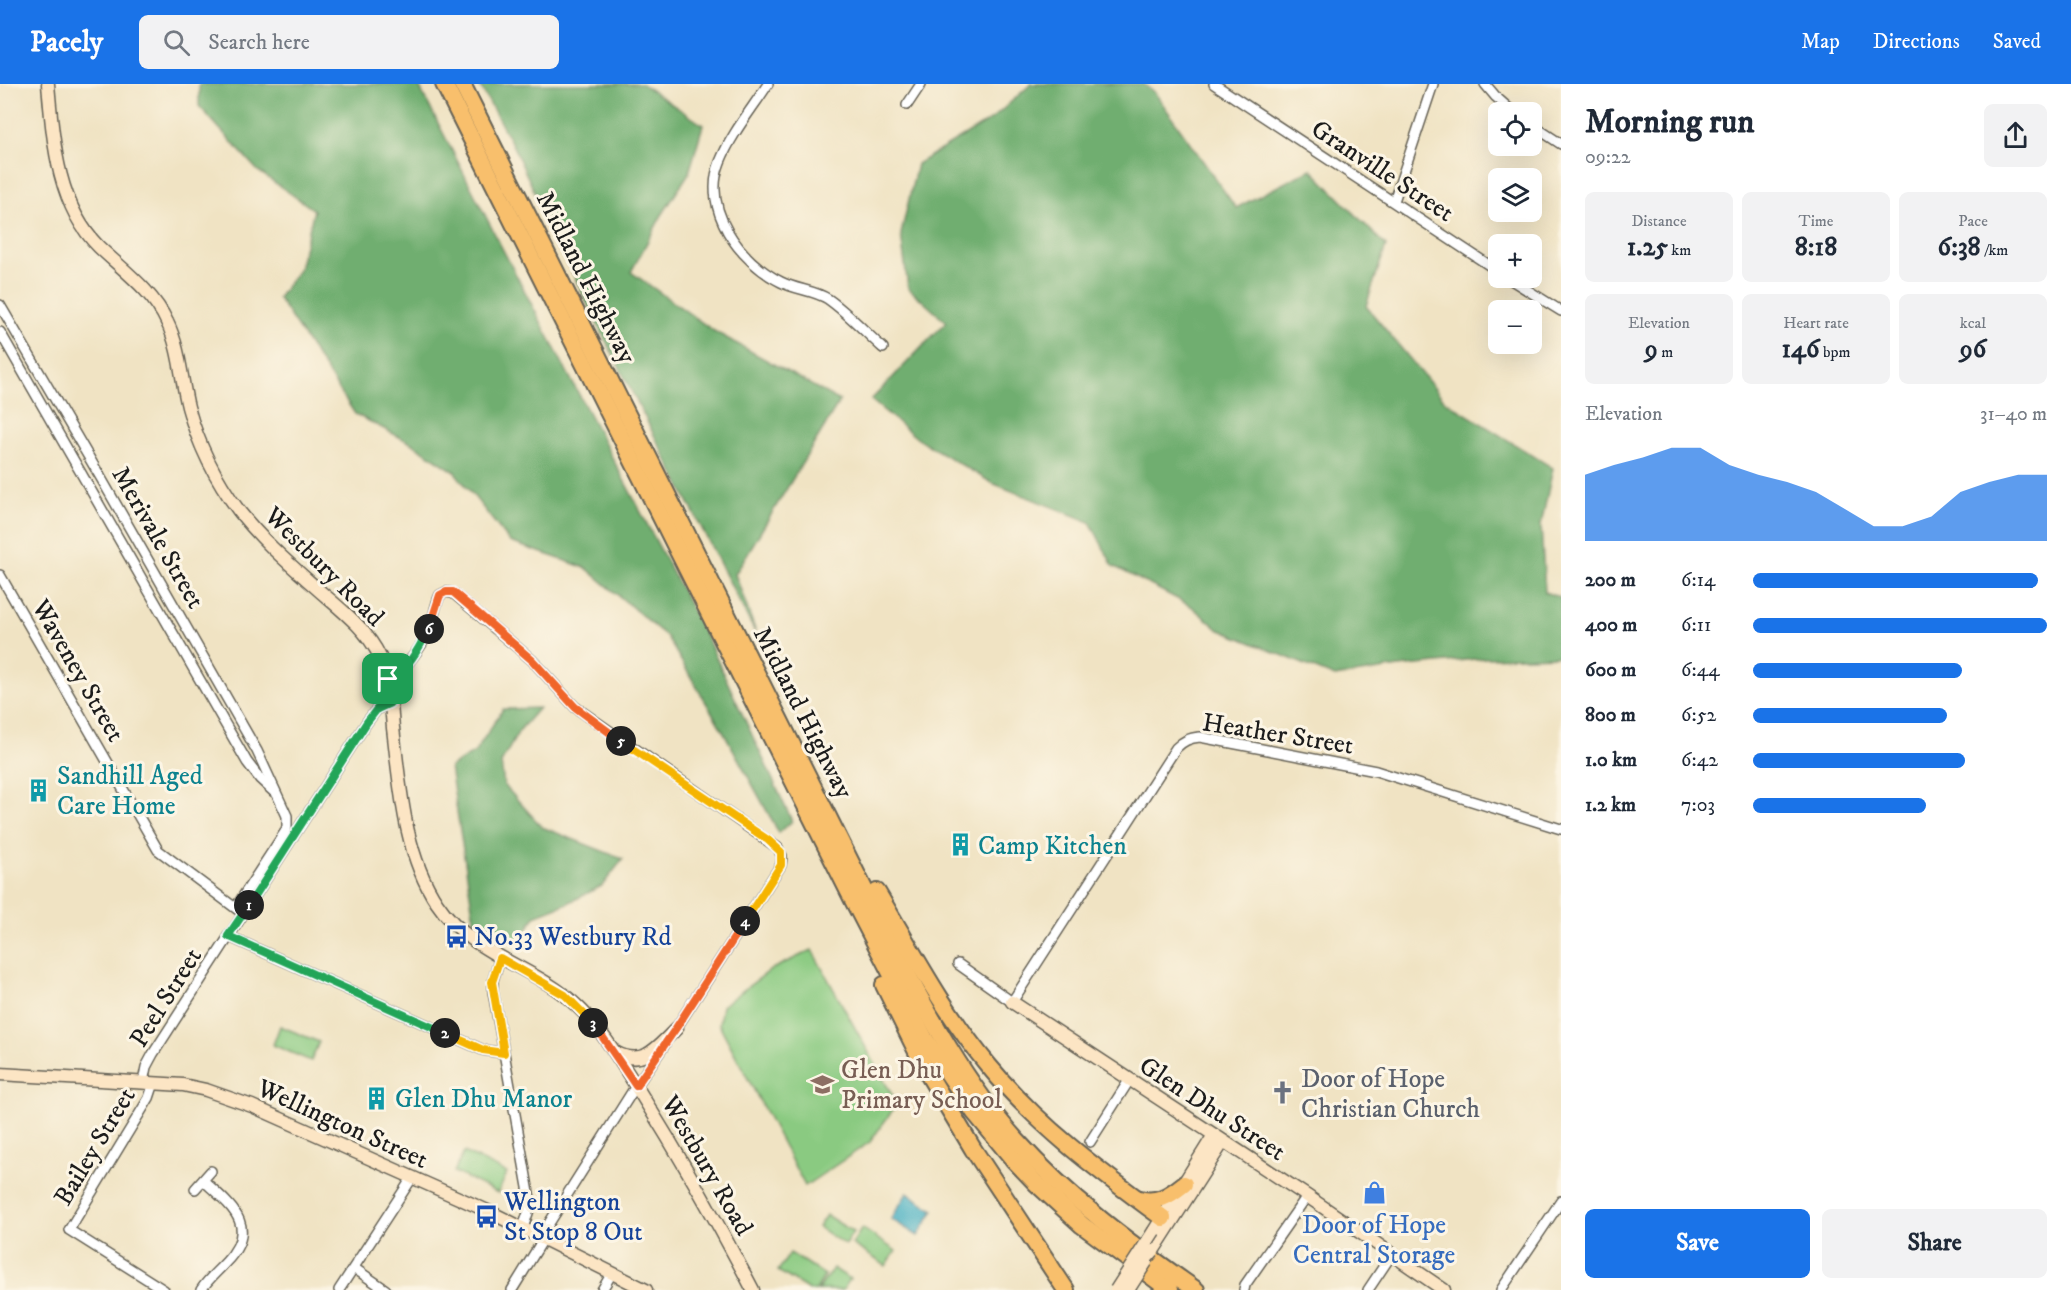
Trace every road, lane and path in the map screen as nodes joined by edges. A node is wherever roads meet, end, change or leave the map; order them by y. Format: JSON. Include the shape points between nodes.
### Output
{"nodes":[{"id":1,"x":48,"y":84,"type":"edge"},
{"id":2,"x":444,"y":84,"type":"edge"},
{"id":3,"x":462,"y":84,"type":"edge"},
{"id":4,"x":768,"y":84,"type":"edge"},
{"id":5,"x":921,"y":84,"type":"edge"},
{"id":6,"x":1214,"y":84,"type":"edge"},
{"id":7,"x":1433,"y":84,"type":"edge"},
{"id":8,"x":1485,"y":84,"type":"edge"},
{"id":9,"x":1501,"y":102,"type":"edge"},
{"id":10,"x":907,"y":105,"type":"dead end"},
{"id":11,"x":1542,"y":132,"type":"edge"},
{"id":12,"x":1561,"y":144,"type":"edge"},
{"id":13,"x":1394,"y":201,"type":"junction"},
{"id":14,"x":1488,"y":264,"type":"edge"},
{"id":15,"x":1525,"y":288,"type":"edge"},
{"id":16,"x":0,"y":305,"type":"edge"},
{"id":17,"x":1561,"y":310,"type":"edge"},
{"id":18,"x":0,"y":332,"type":"edge"},
{"id":19,"x":883,"y":348,"type":"dead end"},
{"id":20,"x":0,"y":575,"type":"edge"},
{"id":21,"x":388,"y":679,"type":"junction"},
{"id":22,"x":390,"y":703,"type":"junction"},
{"id":23,"x":767,"y":731,"type":"junction"},
{"id":24,"x":803,"y":764,"type":"junction"},
{"id":25,"x":276,"y":794,"type":"junction"},
{"id":26,"x":1561,"y":829,"type":"edge"},
{"id":27,"x":239,"y":911,"type":"junction"},
{"id":28,"x":228,"y":936,"type":"junction"},
{"id":29,"x":500,"y":958,"type":"junction"},
{"id":30,"x":957,"y":964,"type":"dead end"},
{"id":31,"x":1012,"y":1002,"type":"junction"},
{"id":32,"x":676,"y":1028,"type":"junction"},
{"id":33,"x":614,"y":1052,"type":"junction"},
{"id":34,"x":504,"y":1053,"type":"junction"},
{"id":35,"x":0,"y":1074,"type":"edge"},
{"id":36,"x":1130,"y":1079,"type":"junction"},
{"id":37,"x":149,"y":1082,"type":"junction"},
{"id":38,"x":636,"y":1086,"type":"junction"},
{"id":39,"x":1218,"y":1138,"type":"junction"},
{"id":40,"x":1090,"y":1142,"type":"dead end"},
{"id":41,"x":211,"y":1171,"type":"dead end"},
{"id":42,"x":412,"y":1178,"type":"junction"},
{"id":43,"x":204,"y":1181,"type":"junction"},
{"id":44,"x":1184,"y":1184,"type":"junction"},
{"id":45,"x":195,"y":1189,"type":"dead end"},
{"id":46,"x":1133,"y":1196,"type":"junction"},
{"id":47,"x":1307,"y":1196,"type":"junction"},
{"id":48,"x":1561,"y":1201,"type":"edge"},
{"id":49,"x":1162,"y":1227,"type":"junction"},
{"id":50,"x":523,"y":1228,"type":"junction"},
{"id":51,"x":542,"y":1237,"type":"junction"},
{"id":52,"x":1153,"y":1251,"type":"junction"},
{"id":53,"x":1041,"y":1253,"type":"junction"},
{"id":54,"x":1392,"y":1254,"type":"junction"},
{"id":55,"x":354,"y":1268,"type":"junction"},
{"id":56,"x":612,"y":1273,"type":"junction"},
{"id":57,"x":164,"y":1290,"type":"edge"},
{"id":58,"x":201,"y":1290,"type":"edge"},
{"id":59,"x":339,"y":1290,"type":"edge"},
{"id":60,"x":386,"y":1290,"type":"edge"},
{"id":61,"x":512,"y":1290,"type":"edge"},
{"id":62,"x":602,"y":1290,"type":"edge"},
{"id":63,"x":646,"y":1290,"type":"edge"},
{"id":64,"x":753,"y":1290,"type":"edge"},
{"id":65,"x":1057,"y":1290,"type":"edge"},
{"id":66,"x":1066,"y":1290,"type":"edge"},
{"id":67,"x":1116,"y":1290,"type":"edge"},
{"id":68,"x":1122,"y":1290,"type":"edge"},
{"id":69,"x":1128,"y":1290,"type":"edge"},
{"id":70,"x":1170,"y":1290,"type":"edge"},
{"id":71,"x":1196,"y":1290,"type":"edge"},
{"id":72,"x":1244,"y":1290,"type":"edge"},
{"id":73,"x":1368,"y":1290,"type":"edge"},
{"id":74,"x":1444,"y":1290,"type":"edge"},
{"id":75,"x":1501,"y":1290,"type":"edge"}],
"edges":[{"from":1,"to":21,"type":"main road","name":"Westbury Road","via":[[68,200],[87,233],[144,289],[165,316],[195,430],[222,486],[268,545],[363,632],[374,645]]},
{"from":2,"to":23,"type":"highway","name":"Midland Highway"},
{"from":3,"to":24,"type":"highway","name":"Midland Highway"},
{"from":4,"to":19,"type":"street","via":[[719,162],[715,192],[724,225],[754,263],[780,282],[829,300]]},
{"from":5,"to":10,"type":"street"},
{"from":6,"to":13,"type":"street","name":"Granville Street"},
{"from":7,"to":13,"type":"street"},
{"from":8,"to":9,"type":"street"},
{"from":11,"to":12,"type":"street"},
{"from":13,"to":14,"type":"street","name":"Granville Street"},
{"from":15,"to":17,"type":"street"},
{"from":16,"to":25,"type":"street","name":"Merivale Street","via":[[257,751]]},
{"from":18,"to":25,"type":"street","name":"Merivale Street","via":[[247,762]]},
{"from":20,"to":27,"type":"street","name":"Waveney Street","via":[[158,850]]},
{"from":21,"to":22,"type":"main road","name":"Westbury Road"},
{"from":21,"to":32,"type":"street","via":[[406,665],[429,630],[440,595],[453,592],[532,660],[575,707],[781,852],[781,865]]},
{"from":22,"to":27,"type":"street","name":"Peel Street","via":[[377,709],[367,722]]},
{"from":22,"to":29,"type":"main road","name":"Westbury Road","via":[[408,828],[424,879],[457,927]]},
{"from":23,"to":53,"type":"highway","via":[[819,853],[915,1049],[973,1149]]},
{"from":23,"to":70,"type":"highway","name":"Midland Highway","via":[[892,978],[956,1087],[991,1134],[1036,1183],[1082,1225]]},
{"from":24,"to":46,"type":"highway","via":[[931,984],[968,1040],[1050,1131]]},
{"from":24,"to":71,"type":"highway","name":"Midland Highway","via":[[918,994],[980,1093],[1017,1140],[1077,1200]]},
{"from":25,"to":27,"type":"street","name":"Merivale Street","via":[[287,827]]},
{"from":26,"to":31,"type":"street","name":"Heather Street","via":[[1376,771],[1190,738],[1176,748]]},
{"from":27,"to":28,"type":"street","name":"Peel Street"},
{"from":28,"to":34,"type":"street","via":[[483,1050]]},
{"from":28,"to":37,"type":"street","name":"Peel Street","via":[[146,1067]]},
{"from":29,"to":33,"type":"main road","name":"Westbury Road","via":[[565,995],[581,1009]]},
{"from":29,"to":34,"type":"street","via":[[492,982]]},
{"from":30,"to":31,"type":"street","name":"Glen Dhu Street"},
{"from":31,"to":36,"type":"main road","name":"Glen Dhu Street"},
{"from":32,"to":33,"type":"main road","via":[[643,1056],[628,1058]]},
{"from":32,"to":38,"type":"street"},
{"from":33,"to":38,"type":"main road","name":"Westbury Road"},
{"from":34,"to":50,"type":"street","via":[[531,1204]]},
{"from":35,"to":37,"type":"main road","name":"Wellington Street"},
{"from":36,"to":39,"type":"main road","name":"Glen Dhu Street"},
{"from":36,"to":40,"type":"street"},
{"from":37,"to":42,"type":"main road","name":"Wellington Street","via":[[206,1090],[252,1106]]},
{"from":37,"to":57,"type":"street","name":"Bailey Street","via":[[149,1098],[69,1230]]},
{"from":38,"to":51,"type":"street"},
{"from":38,"to":64,"type":"main road","name":"Westbury Road","via":[[722,1229]]},
{"from":39,"to":44,"type":"main road"},
{"from":39,"to":47,"type":"main road","name":"Glen Dhu Street"},
{"from":39,"to":49,"type":"main road"},
{"from":41,"to":43,"type":"street"},
{"from":42,"to":50,"type":"main road","name":"Wellington Street"},
{"from":42,"to":55,"type":"street"},
{"from":43,"to":45,"type":"street"},
{"from":43,"to":58,"type":"street","via":[[238,1216],[242,1235],[235,1251]]},
{"from":44,"to":46,"type":"highway","via":[[1160,1200]]},
{"from":44,"to":49,"type":"main road"},
{"from":46,"to":49,"type":"highway"},
{"from":47,"to":54,"type":"main road","name":"Glen Dhu Street"},
{"from":47,"to":72,"type":"street"},
{"from":48,"to":75,"type":"street"},
{"from":49,"to":52,"type":"main road"},
{"from":49,"to":67,"type":"main road","bridge":true},
{"from":50,"to":51,"type":"main road","name":"Wellington Street"},
{"from":51,"to":56,"type":"main road","name":"Wellington Street"},
{"from":51,"to":61,"type":"street"},
{"from":52,"to":68,"type":"main road","bridge":true},
{"from":52,"to":69,"type":"main road","bridge":true},
{"from":53,"to":65,"type":"highway"},
{"from":53,"to":66,"type":"highway"},
{"from":54,"to":73,"type":"street"},
{"from":54,"to":74,"type":"main road","name":"Glen Dhu Street"},
{"from":55,"to":59,"type":"street"},
{"from":55,"to":60,"type":"street"},
{"from":56,"to":62,"type":"street"},
{"from":56,"to":63,"type":"main road","name":"Wellington Street"}]}
